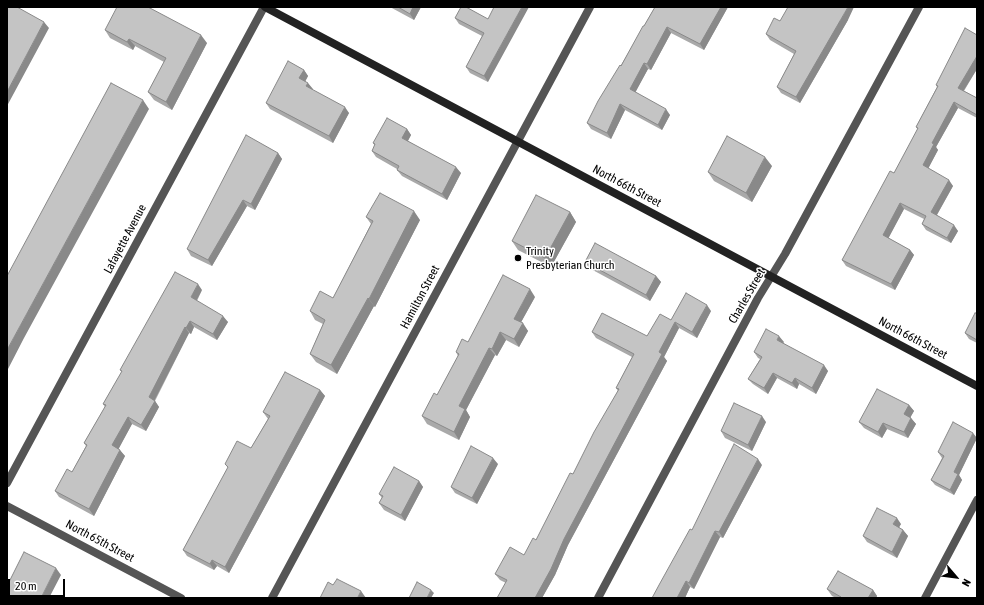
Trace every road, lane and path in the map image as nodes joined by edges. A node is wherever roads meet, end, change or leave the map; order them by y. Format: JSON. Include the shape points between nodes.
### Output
{"nodes":[{"id":1,"x":264,"y":7,"type":"edge"},
{"id":2,"x":590,"y":7,"type":"edge"},
{"id":3,"x":919,"y":7,"type":"edge"},
{"id":4,"x":518,"y":142,"type":"junction"},
{"id":5,"x":771,"y":277,"type":"junction"},
{"id":6,"x":977,"y":386,"type":"edge"},
{"id":7,"x":7,"y":482,"type":"edge"},
{"id":8,"x":977,"y":500,"type":"edge"},
{"id":9,"x":7,"y":506,"type":"edge"},
{"id":10,"x":181,"y":598,"type":"edge"},
{"id":11,"x":272,"y":598,"type":"edge"},
{"id":12,"x":598,"y":598,"type":"edge"},
{"id":13,"x":925,"y":598,"type":"edge"}],
"edges":[{"from":1,"to":4,"type":"street","name":"North 66th Street"},
{"from":1,"to":7,"type":"street","name":"Lafayette Avenue"},
{"from":2,"to":4,"type":"street","name":"Hamilton Street"},
{"from":3,"to":5,"type":"street","name":"Charles Street"},
{"from":4,"to":5,"type":"street","name":"North 66th Street"},
{"from":4,"to":11,"type":"street","name":"Hamilton Street"},
{"from":5,"to":6,"type":"street","name":"North 66th Street"},
{"from":5,"to":12,"type":"street","name":"Charles Street"},
{"from":8,"to":13,"type":"street"},
{"from":9,"to":10,"type":"street","name":"North 65th Street"}]}
